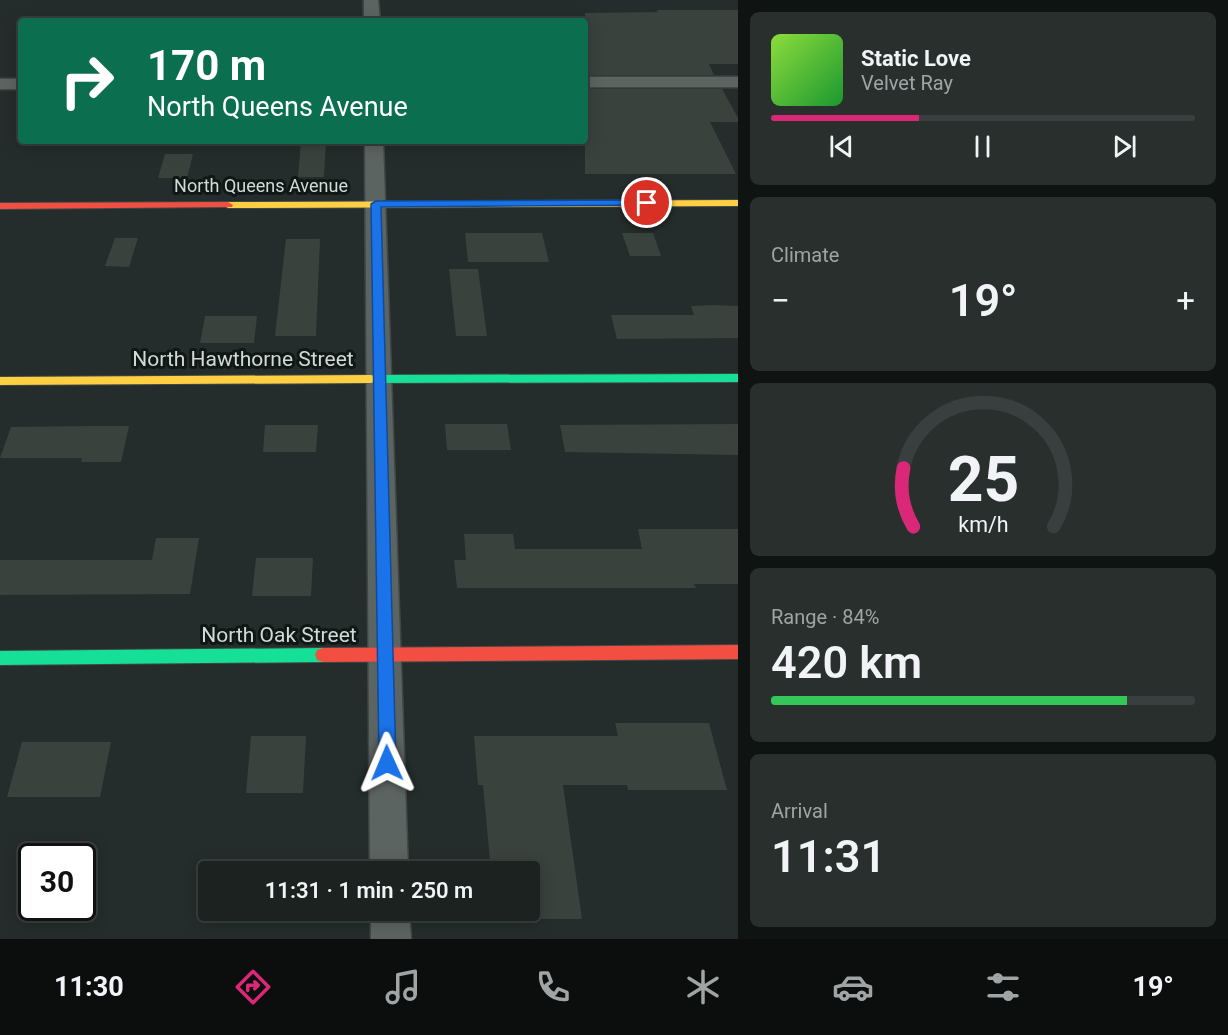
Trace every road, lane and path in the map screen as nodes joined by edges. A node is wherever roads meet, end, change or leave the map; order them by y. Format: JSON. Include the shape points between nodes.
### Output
{"nodes":[{"id":1,"x":371,"y":0,"type":"edge"},
{"id":2,"x":372,"y":18,"type":"edge"},
{"id":3,"x":588,"y":82,"type":"edge"},
{"id":4,"x":738,"y":82,"type":"edge"},
{"id":5,"x":0,"y":84,"type":"edge"},
{"id":6,"x":18,"y":84,"type":"edge"},
{"id":7,"x":374,"y":144,"type":"edge"},
{"id":8,"x":738,"y":202,"type":"edge"},
{"id":9,"x":376,"y":204,"type":"junction"},
{"id":10,"x":0,"y":206,"type":"edge"},
{"id":11,"x":738,"y":378,"type":"edge"},
{"id":12,"x":380,"y":379,"type":"junction"},
{"id":13,"x":0,"y":381,"type":"edge"},
{"id":14,"x":738,"y":652,"type":"edge"},
{"id":15,"x":385,"y":655,"type":"junction"},
{"id":16,"x":0,"y":658,"type":"edge"},
{"id":17,"x":389,"y":861,"type":"edge"},
{"id":18,"x":390,"y":921,"type":"edge"},
{"id":19,"x":391,"y":939,"type":"edge"}],
"edges":[{"from":1,"to":2,"type":"street"},
{"from":3,"to":4,"type":"street"},
{"from":5,"to":6,"type":"street"},
{"from":7,"to":9,"type":"street"},
{"from":8,"to":9,"type":"street","name":"North Queens Avenue"},
{"from":9,"to":10,"type":"street","name":"North Queens Avenue"},
{"from":9,"to":12,"type":"street"},
{"from":11,"to":12,"type":"street","name":"North Hawthorne Street"},
{"from":12,"to":13,"type":"street","name":"North Hawthorne Street"},
{"from":12,"to":15,"type":"street"},
{"from":14,"to":15,"type":"street","name":"North Oak Street"},
{"from":15,"to":16,"type":"street","name":"North Oak Street"},
{"from":15,"to":17,"type":"street"},
{"from":18,"to":19,"type":"street"}]}
